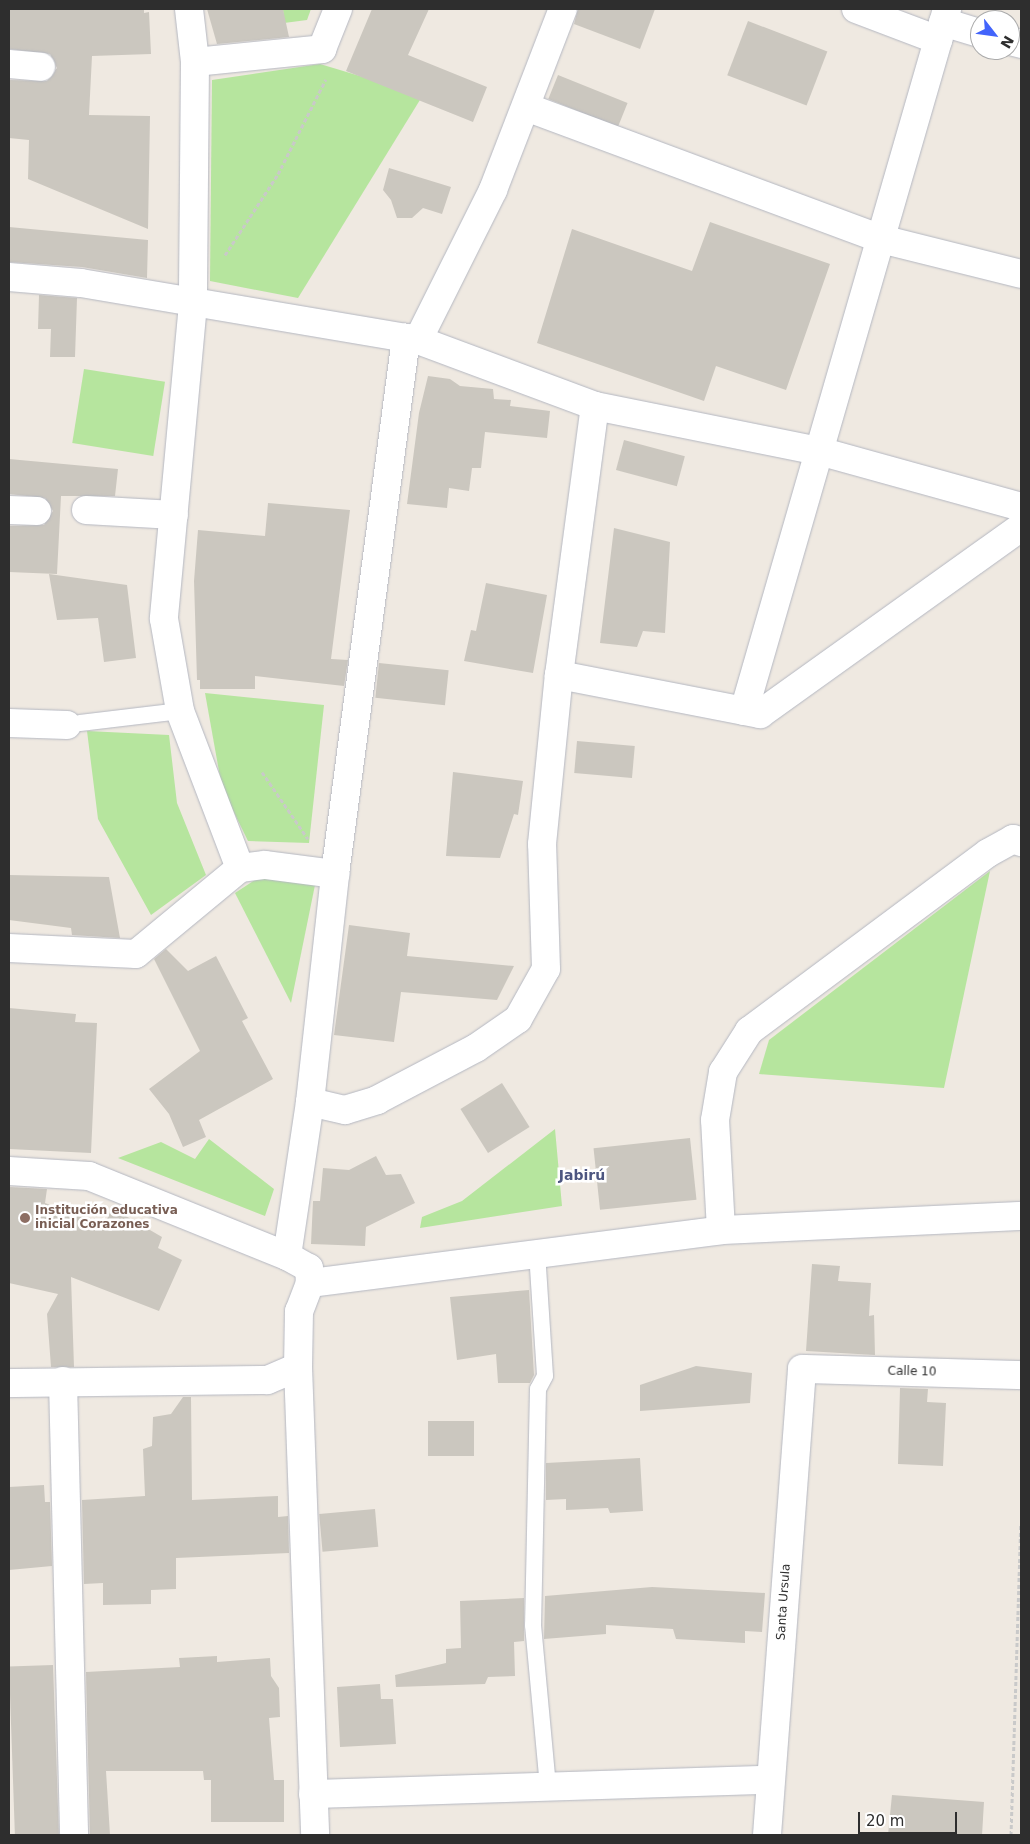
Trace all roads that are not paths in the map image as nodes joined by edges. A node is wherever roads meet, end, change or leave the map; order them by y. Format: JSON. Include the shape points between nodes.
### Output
{"nodes":[{"id":1,"x":189,"y":9,"type":"edge"},
{"id":2,"x":338,"y":9,"type":"edge"},
{"id":3,"x":563,"y":9,"type":"edge"},
{"id":4,"x":856,"y":9,"type":"edge"},
{"id":5,"x":943,"y":24,"type":"edge"},
{"id":6,"x":970,"y":31,"type":"edge"},
{"id":7,"x":195,"y":62,"type":"junction"},
{"id":8,"x":9,"y":64,"type":"edge"},
{"id":9,"x":41,"y":67,"type":"dead end"},
{"id":10,"x":526,"y":107,"type":"junction"},
{"id":11,"x":881,"y":239,"type":"junction"},
{"id":12,"x":1021,"y":274,"type":"edge"},
{"id":13,"x":9,"y":277,"type":"edge"},
{"id":14,"x":193,"y":304,"type":"junction"},
{"id":15,"x":412,"y":339,"type":"junction"},
{"id":16,"x":595,"y":406,"type":"junction"},
{"id":17,"x":820,"y":451,"type":"junction"},
{"id":18,"x":1021,"y":507,"type":"edge"},
{"id":19,"x":9,"y":510,"type":"edge"},
{"id":20,"x":86,"y":510,"type":"dead end"},
{"id":21,"x":37,"y":511,"type":"dead end"},
{"id":22,"x":174,"y":515,"type":"junction"},
{"id":23,"x":1021,"y":527,"type":"edge"},
{"id":24,"x":559,"y":675,"type":"junction"},
{"id":25,"x":180,"y":711,"type":"junction"},
{"id":26,"x":744,"y":712,"type":"junction"},
{"id":27,"x":9,"y":723,"type":"edge"},
{"id":28,"x":73,"y":724,"type":"joint"},
{"id":29,"x":1021,"y":842,"type":"edge"},
{"id":30,"x":240,"y":868,"type":"junction"},
{"id":31,"x":335,"y":874,"type":"junction"},
{"id":32,"x":9,"y":948,"type":"edge"},
{"id":33,"x":310,"y":1102,"type":"junction"},
{"id":34,"x":9,"y":1171,"type":"edge"},
{"id":35,"x":1020,"y":1211,"type":"edge"},
{"id":36,"x":722,"y":1230,"type":"junction"},
{"id":37,"x":537,"y":1252,"type":"junction"},
{"id":38,"x":287,"y":1256,"type":"junction"},
{"id":39,"x":310,"y":1283,"type":"junction"},
{"id":40,"x":298,"y":1367,"type":"junction"},
{"id":41,"x":802,"y":1369,"type":"joint"},
{"id":42,"x":1021,"y":1375,"type":"edge"},
{"id":43,"x":63,"y":1381,"type":"junction"},
{"id":44,"x":9,"y":1383,"type":"edge"},
{"id":45,"x":770,"y":1780,"type":"junction"},
{"id":46,"x":548,"y":1787,"type":"junction"},
{"id":47,"x":313,"y":1794,"type":"junction"},
{"id":48,"x":74,"y":1835,"type":"edge"},
{"id":49,"x":315,"y":1835,"type":"edge"},
{"id":50,"x":767,"y":1835,"type":"edge"}],
"edges":[{"from":1,"to":7,"type":"street"},
{"from":2,"to":7,"type":"street","via":[[322,49]]},
{"from":3,"to":10,"type":"street"},
{"from":4,"to":5,"type":"street"},
{"from":5,"to":6,"type":"street"},
{"from":5,"to":11,"type":"street"},
{"from":7,"to":14,"type":"street"},
{"from":8,"to":9,"type":"street"},
{"from":10,"to":11,"type":"street"},
{"from":10,"to":15,"type":"street","via":[[493,190]]},
{"from":11,"to":12,"type":"street"},
{"from":11,"to":17,"type":"street"},
{"from":13,"to":14,"type":"street","via":[[81,283]]},
{"from":14,"to":15,"type":"street"},
{"from":14,"to":22,"type":"street"},
{"from":15,"to":16,"type":"street"},
{"from":15,"to":31,"type":"street"},
{"from":16,"to":17,"type":"street"},
{"from":16,"to":24,"type":"street"},
{"from":17,"to":18,"type":"street"},
{"from":17,"to":26,"type":"street"},
{"from":19,"to":21,"type":"street"},
{"from":20,"to":22,"type":"street"},
{"from":22,"to":25,"type":"street","via":[[164,619]]},
{"from":23,"to":26,"type":"street","via":[[760,714]]},
{"from":24,"to":26,"type":"street"},
{"from":24,"to":33,"type":"street","via":[[542,844],[546,969],[518,1019],[476,1048],[377,1100],[345,1110]]},
{"from":25,"to":28,"type":"lane"},
{"from":25,"to":30,"type":"street"},
{"from":27,"to":28,"type":"street"},
{"from":29,"to":36,"type":"street","via":[[1013,839],[988,853],[749,1030],[723,1072],[715,1120]]},
{"from":30,"to":31,"type":"street","via":[[265,865]]},
{"from":30,"to":32,"type":"street","via":[[136,954]]},
{"from":31,"to":33,"type":"street"},
{"from":33,"to":38,"type":"street"},
{"from":34,"to":38,"type":"street","via":[[89,1176]]},
{"from":35,"to":36,"type":"street"},
{"from":36,"to":37,"type":"street"},
{"from":37,"to":39,"type":"street"},
{"from":37,"to":46,"type":"lane","via":[[545,1376],[538,1389],[533,1625]]},
{"from":38,"to":39,"type":"street","via":[[309,1268]]},
{"from":39,"to":40,"type":"street","via":[[299,1311]]},
{"from":40,"to":43,"type":"street","via":[[267,1380]]},
{"from":40,"to":47,"type":"street"},
{"from":41,"to":42,"type":"street","name":"Calle 10"},
{"from":41,"to":45,"type":"street","name":"Santa Ursula"},
{"from":43,"to":44,"type":"street"},
{"from":43,"to":48,"type":"street"},
{"from":45,"to":46,"type":"street"},
{"from":45,"to":50,"type":"street","name":"Santa Ursula"},
{"from":46,"to":47,"type":"street"},
{"from":47,"to":49,"type":"street"}]}
